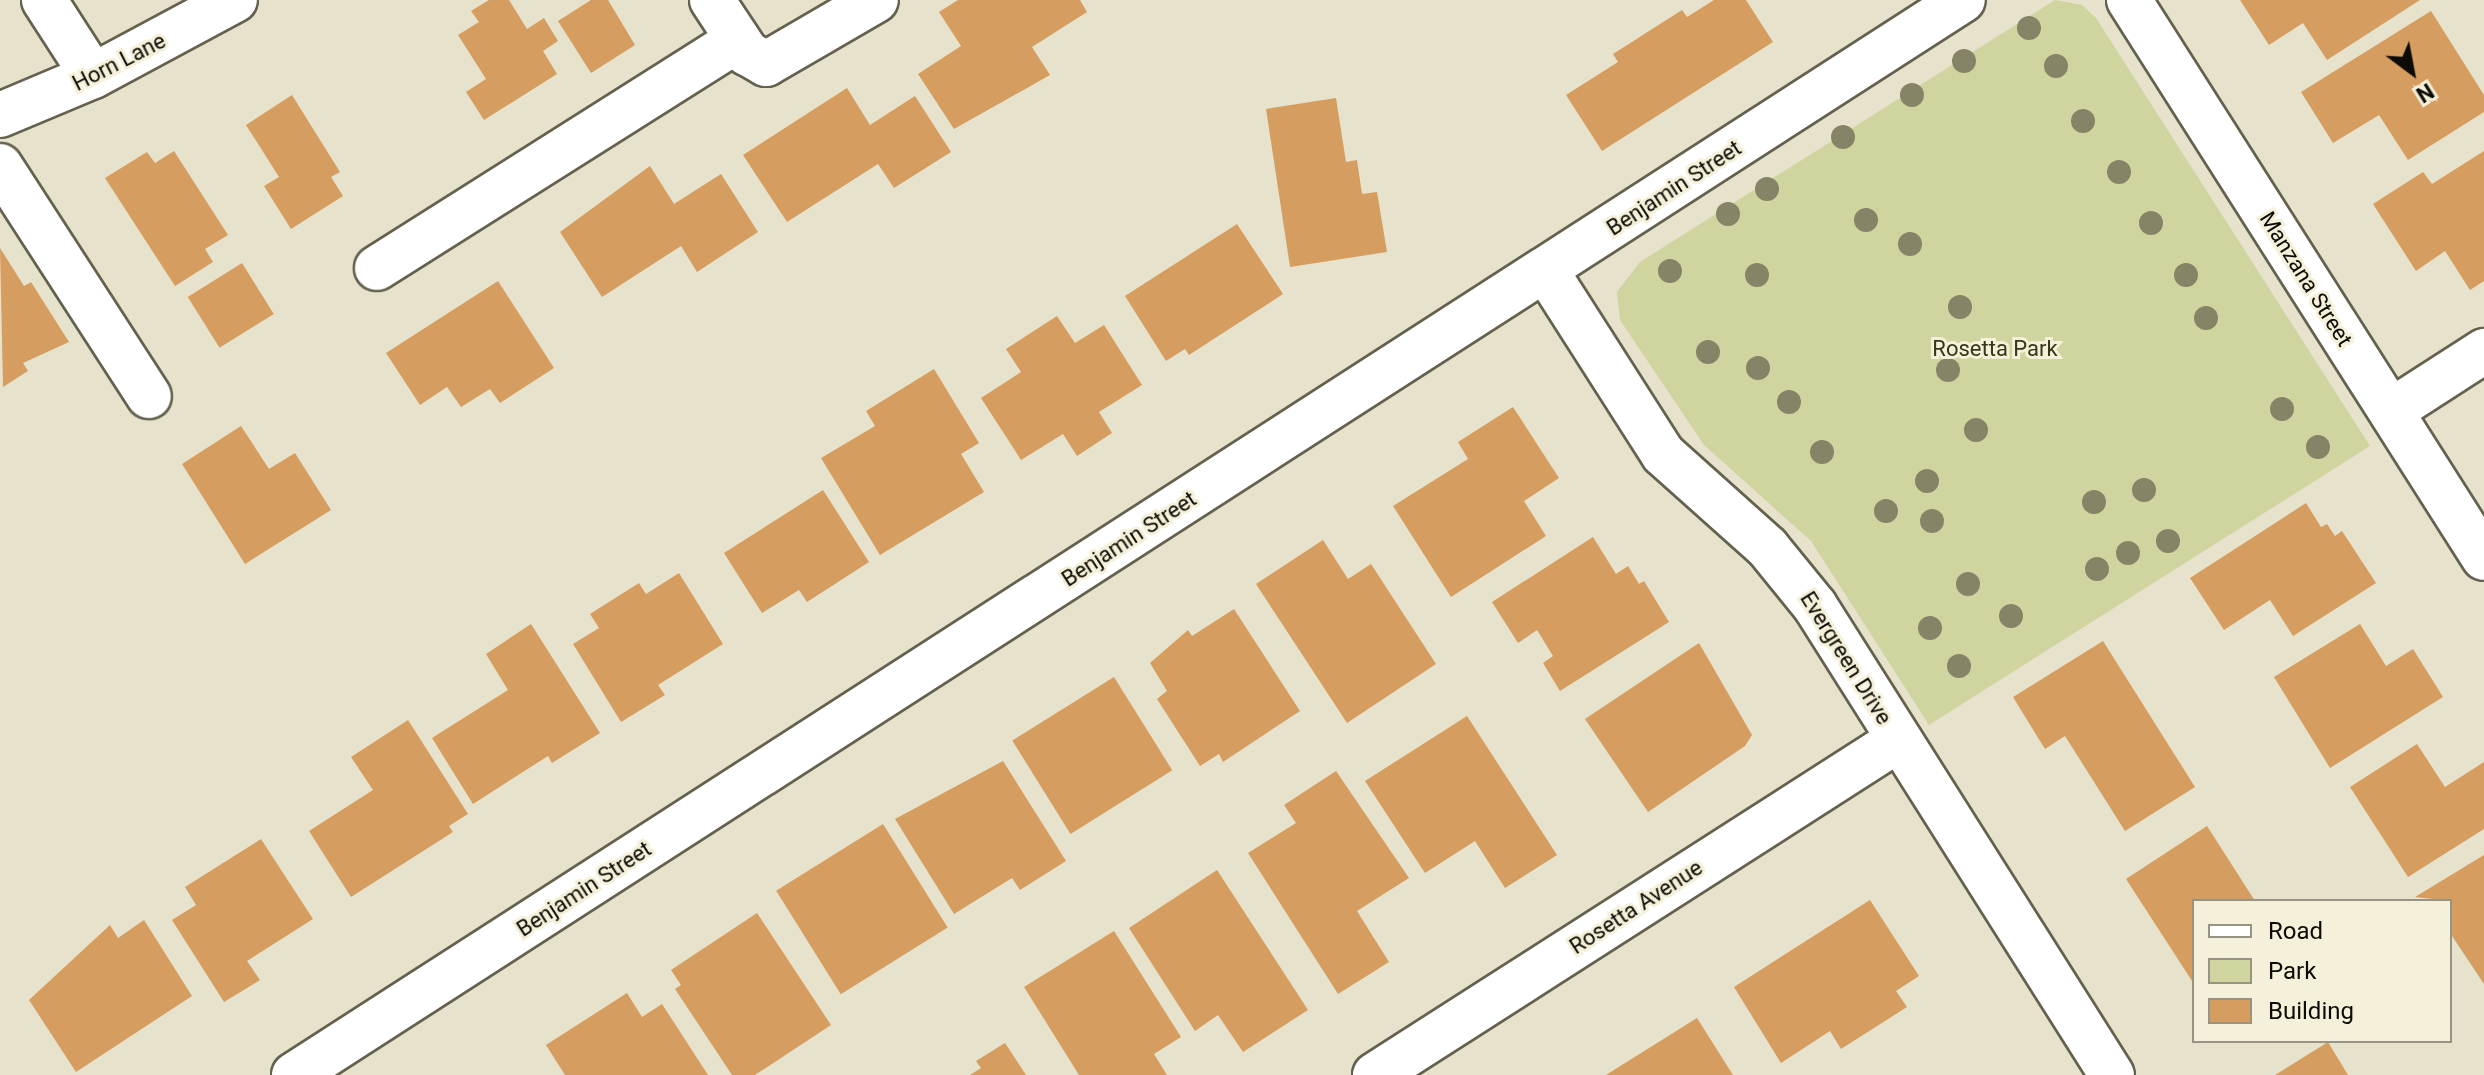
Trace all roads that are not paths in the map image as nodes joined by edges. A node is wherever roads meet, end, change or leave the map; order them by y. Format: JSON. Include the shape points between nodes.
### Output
{"nodes":[{"id":1,"x":44,"y":0,"type":"edge"},
{"id":2,"x":235,"y":0,"type":"edge"},
{"id":3,"x":712,"y":0,"type":"edge"},
{"id":4,"x":876,"y":0,"type":"edge"},
{"id":5,"x":1963,"y":0,"type":"edge"},
{"id":6,"x":2129,"y":0,"type":"edge"},
{"id":7,"x":738,"y":40,"type":"junction"},
{"id":8,"x":93,"y":76,"type":"junction"},
{"id":9,"x":0,"y":115,"type":"edge"},
{"id":10,"x":0,"y":166,"type":"edge"},
{"id":11,"x":377,"y":268,"type":"dead end"},
{"id":12,"x":1546,"y":271,"type":"junction"},
{"id":13,"x":2484,"y":351,"type":"edge"},
{"id":14,"x":149,"y":396,"type":"dead end"},
{"id":15,"x":2391,"y":411,"type":"junction"},
{"id":16,"x":2484,"y":558,"type":"edge"},
{"id":17,"x":1898,"y":740,"type":"junction"},
{"id":18,"x":294,"y":1075,"type":"edge"},
{"id":19,"x":1375,"y":1075,"type":"edge"},
{"id":20,"x":2112,"y":1075,"type":"edge"}],
"edges":[{"from":1,"to":8,"type":"street"},
{"from":2,"to":8,"type":"street","name":"Horn Lane"},
{"from":3,"to":7,"type":"street"},
{"from":4,"to":7,"type":"street","via":[[775,63],[755,60]]},
{"from":5,"to":12,"type":"street","name":"Benjamin Street"},
{"from":6,"to":15,"type":"street","name":"Manzana Street"},
{"from":7,"to":11,"type":"street"},
{"from":8,"to":9,"type":"street","name":"Horn Lane"},
{"from":10,"to":14,"type":"street"},
{"from":12,"to":17,"type":"street","name":"Evergreen Drive","via":[[1663,454],[1786,567]]},
{"from":12,"to":18,"type":"street","name":"Benjamin Street"},
{"from":13,"to":15,"type":"street"},
{"from":15,"to":16,"type":"street","name":"Manzana Street"},
{"from":17,"to":19,"type":"street","name":"Rosetta Avenue"},
{"from":17,"to":20,"type":"street","name":"Evergreen Drive"}]}
